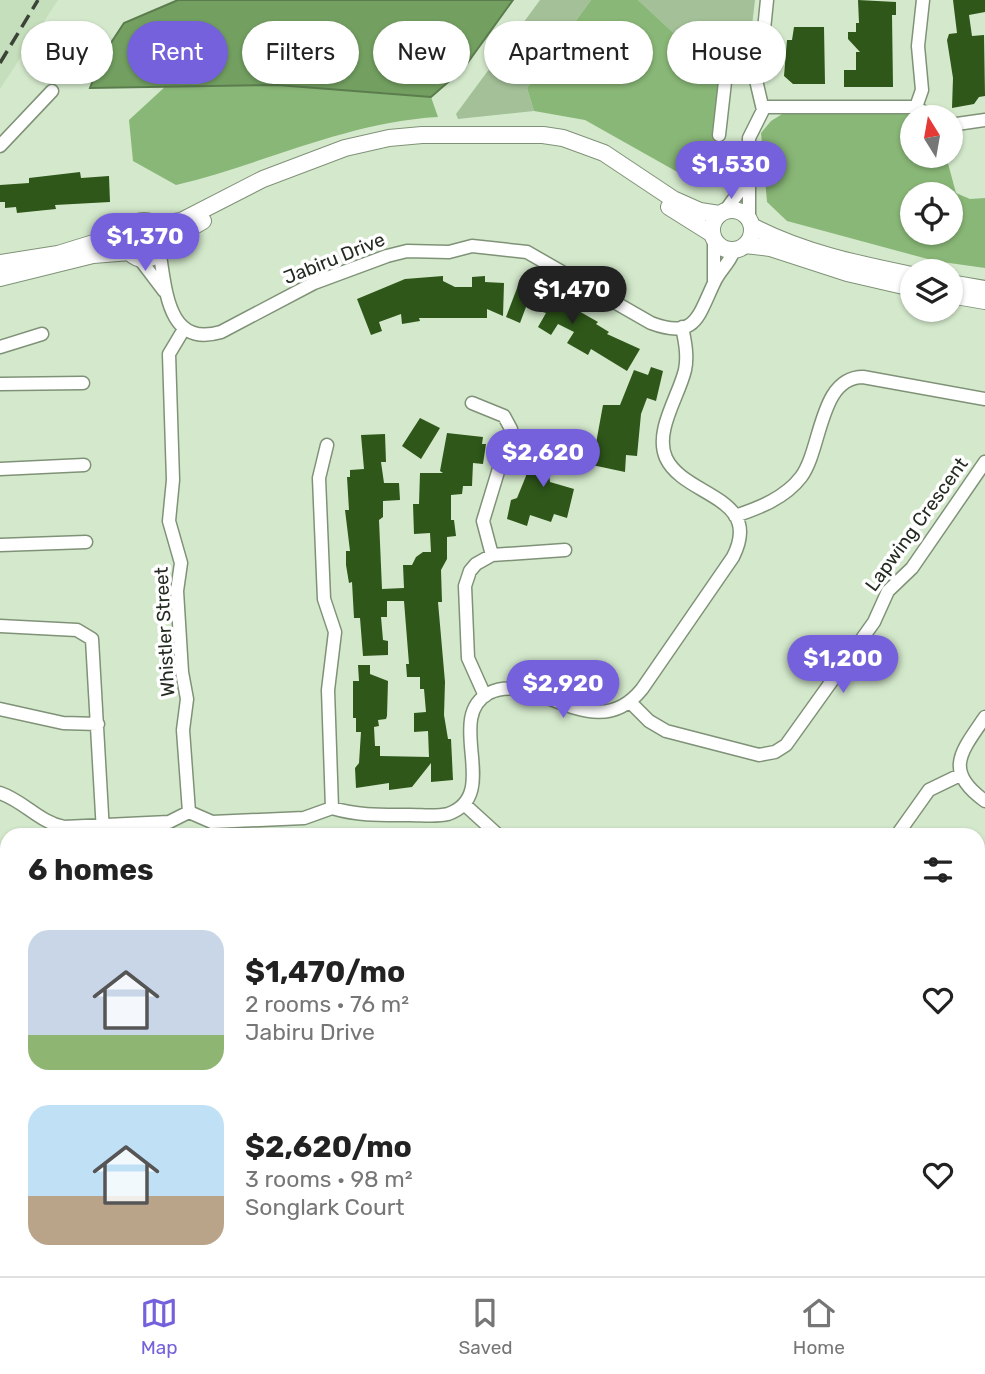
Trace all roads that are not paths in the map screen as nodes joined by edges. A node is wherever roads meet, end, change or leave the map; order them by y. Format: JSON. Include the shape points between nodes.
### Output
{"nodes":[{"id":1,"x":767,"y":0,"type":"edge"},
{"id":2,"x":923,"y":0,"type":"edge"},
{"id":3,"x":764,"y":21,"type":"edge"},
{"id":4,"x":725,"y":84,"type":"edge"},
{"id":5,"x":755,"y":84,"type":"edge"},
{"id":6,"x":52,"y":91,"type":"dead end"},
{"id":7,"x":917,"y":105,"type":"edge"},
{"id":8,"x":763,"y":107,"type":"junction"},
{"id":9,"x":900,"y":107,"type":"edge"},
{"id":10,"x":985,"y":120,"type":"edge"},
{"id":11,"x":963,"y":123,"type":"edge"},
{"id":12,"x":719,"y":135,"type":"dead end"},
{"id":13,"x":0,"y":146,"type":"edge"},
{"id":14,"x":747,"y":181,"type":"junction"},
{"id":15,"x":722,"y":212,"type":"junction"},
{"id":16,"x":750,"y":223,"type":"junction"},
{"id":17,"x":156,"y":225,"type":"junction"},
{"id":18,"x":126,"y":233,"type":"junction"},
{"id":19,"x":713,"y":237,"type":"junction"},
{"id":20,"x":160,"y":248,"type":"junction"},
{"id":21,"x":740,"y":248,"type":"junction"},
{"id":22,"x":135,"y":255,"type":"junction"},
{"id":23,"x":0,"y":262,"type":"edge"},
{"id":24,"x":900,"y":272,"type":"edge"},
{"id":25,"x":0,"y":278,"type":"edge"},
{"id":26,"x":715,"y":281,"type":"junction"},
{"id":27,"x":900,"y":285,"type":"edge"},
{"id":28,"x":963,"y":285,"type":"edge"},
{"id":29,"x":985,"y":289,"type":"edge"},
{"id":30,"x":164,"y":291,"type":"junction"},
{"id":31,"x":963,"y":297,"type":"edge"},
{"id":32,"x":985,"y":301,"type":"edge"},
{"id":33,"x":682,"y":327,"type":"junction"},
{"id":34,"x":184,"y":329,"type":"junction"},
{"id":35,"x":42,"y":334,"type":"dead end"},
{"id":36,"x":0,"y":347,"type":"edge"},
{"id":37,"x":83,"y":383,"type":"dead end"},
{"id":38,"x":0,"y":384,"type":"edge"},
{"id":39,"x":985,"y":399,"type":"edge"},
{"id":40,"x":472,"y":402,"type":"dead end"},
{"id":41,"x":327,"y":445,"type":"dead end"},
{"id":42,"x":985,"y":462,"type":"edge"},
{"id":43,"x":84,"y":465,"type":"dead end"},
{"id":44,"x":0,"y":469,"type":"edge"},
{"id":45,"x":736,"y":516,"type":"junction"},
{"id":46,"x":86,"y":542,"type":"dead end"},
{"id":47,"x":0,"y":545,"type":"edge"},
{"id":48,"x":565,"y":550,"type":"dead end"},
{"id":49,"x":492,"y":555,"type":"junction"},
{"id":50,"x":0,"y":626,"type":"edge"},
{"id":51,"x":485,"y":696,"type":"junction"},
{"id":52,"x":631,"y":703,"type":"junction"},
{"id":53,"x":0,"y":709,"type":"edge"},
{"id":54,"x":985,"y":718,"type":"edge"},
{"id":55,"x":98,"y":724,"type":"junction"},
{"id":56,"x":960,"y":775,"type":"junction"},
{"id":57,"x":0,"y":793,"type":"edge"},
{"id":58,"x":985,"y":801,"type":"edge"},
{"id":59,"x":464,"y":804,"type":"junction"},
{"id":60,"x":332,"y":808,"type":"junction"},
{"id":61,"x":189,"y":812,"type":"junction"},
{"id":62,"x":81,"y":828,"type":"edge"},
{"id":63,"x":103,"y":828,"type":"edge"},
{"id":64,"x":113,"y":828,"type":"edge"},
{"id":65,"x":490,"y":828,"type":"edge"},
{"id":66,"x":902,"y":828,"type":"edge"}],
"edges":[{"from":1,"to":3,"type":"street"},
{"from":2,"to":7,"type":"street","via":[[918,46],[922,90]]},
{"from":4,"to":12,"type":"street"},
{"from":5,"to":8,"type":"street"},
{"from":6,"to":13,"type":"street"},
{"from":8,"to":9,"type":"street"},
{"from":8,"to":14,"type":"street","via":[[749,134]]},
{"from":10,"to":11,"type":"street"},
{"from":14,"to":15,"type":"street"},
{"from":14,"to":16,"type":"street"},
{"from":15,"to":16,"type":"main road","via":[[738,211]]},
{"from":15,"to":17,"type":"main road","via":[[700,211],[673,199],[604,153],[563,138],[422,135],[345,148],[263,179],[181,221]]},
{"from":15,"to":19,"type":"main road","via":[[712,223]]},
{"from":16,"to":21,"type":"main road"},
{"from":16,"to":24,"type":"main road","via":[[780,240]]},
{"from":17,"to":18,"type":"main road","via":[[138,222]]},
{"from":17,"to":20,"type":"main road","via":[[162,234]]},
{"from":18,"to":22,"type":"main road","via":[[125,243]]},
{"from":18,"to":23,"type":"main road","via":[[58,254]]},
{"from":19,"to":20,"type":"main road","via":[[604,164],[570,149],[531,144],[423,144],[358,154],[291,179],[228,206]]},
{"from":19,"to":21,"type":"main road","via":[[723,248]]},
{"from":19,"to":26,"type":"street"},
{"from":20,"to":22,"type":"main road","via":[[150,257]]},
{"from":20,"to":30,"type":"street"},
{"from":21,"to":26,"type":"street"},
{"from":21,"to":27,"type":"main road","via":[[770,248]]},
{"from":22,"to":25,"type":"main road","via":[[93,255]]},
{"from":22,"to":30,"type":"street"},
{"from":26,"to":33,"type":"street","via":[[705,308]]},
{"from":28,"to":29,"type":"main road"},
{"from":30,"to":34,"type":"street"},
{"from":31,"to":32,"type":"main road"},
{"from":33,"to":34,"type":"street","name":"Jabiru Drive","via":[[651,323],[527,252],[472,246],[449,252],[398,253],[314,283],[221,332],[198,336]]},
{"from":33,"to":45,"type":"street","via":[[687,360],[665,429],[664,452],[674,469]]},
{"from":34,"to":61,"type":"street","name":"Whistler Street","via":[[168,360],[173,480],[169,521],[181,563],[177,591],[187,699],[183,730]]},
{"from":35,"to":36,"type":"street"},
{"from":37,"to":38,"type":"street"},
{"from":39,"to":45,"type":"street","via":[[863,377],[845,380],[833,394],[801,477],[770,502]]},
{"from":40,"to":49,"type":"street","via":[[504,416],[511,429],[484,521]]},
{"from":41,"to":60,"type":"street","via":[[319,478],[324,599],[335,632],[328,680]]},
{"from":42,"to":52,"type":"street","name":"Lapwing Crescent","via":[[912,568],[888,591],[874,622],[786,746],[759,755],[678,734],[658,727]]},
{"from":43,"to":44,"type":"street"},
{"from":45,"to":52,"type":"street","via":[[741,537],[733,557]]},
{"from":46,"to":47,"type":"street"},
{"from":48,"to":49,"type":"street"},
{"from":49,"to":51,"type":"street","via":[[476,564],[465,586],[468,658]]},
{"from":50,"to":55,"type":"street","via":[[89,634],[95,645]]},
{"from":51,"to":52,"type":"street","via":[[509,689],[603,713]]},
{"from":51,"to":59,"type":"street","via":[[471,717],[473,785]]},
{"from":53,"to":55,"type":"street","via":[[63,723]]},
{"from":54,"to":56,"type":"street","via":[[961,754]]},
{"from":55,"to":63,"type":"street"},
{"from":56,"to":58,"type":"street"},
{"from":56,"to":66,"type":"street","via":[[929,790]]},
{"from":57,"to":62,"type":"street","via":[[52,824]]},
{"from":59,"to":60,"type":"street","via":[[440,815],[350,814]]},
{"from":59,"to":65,"type":"street"},
{"from":60,"to":61,"type":"street","via":[[304,818],[222,821],[204,820]]},
{"from":61,"to":64,"type":"street","via":[[169,822]]}]}
